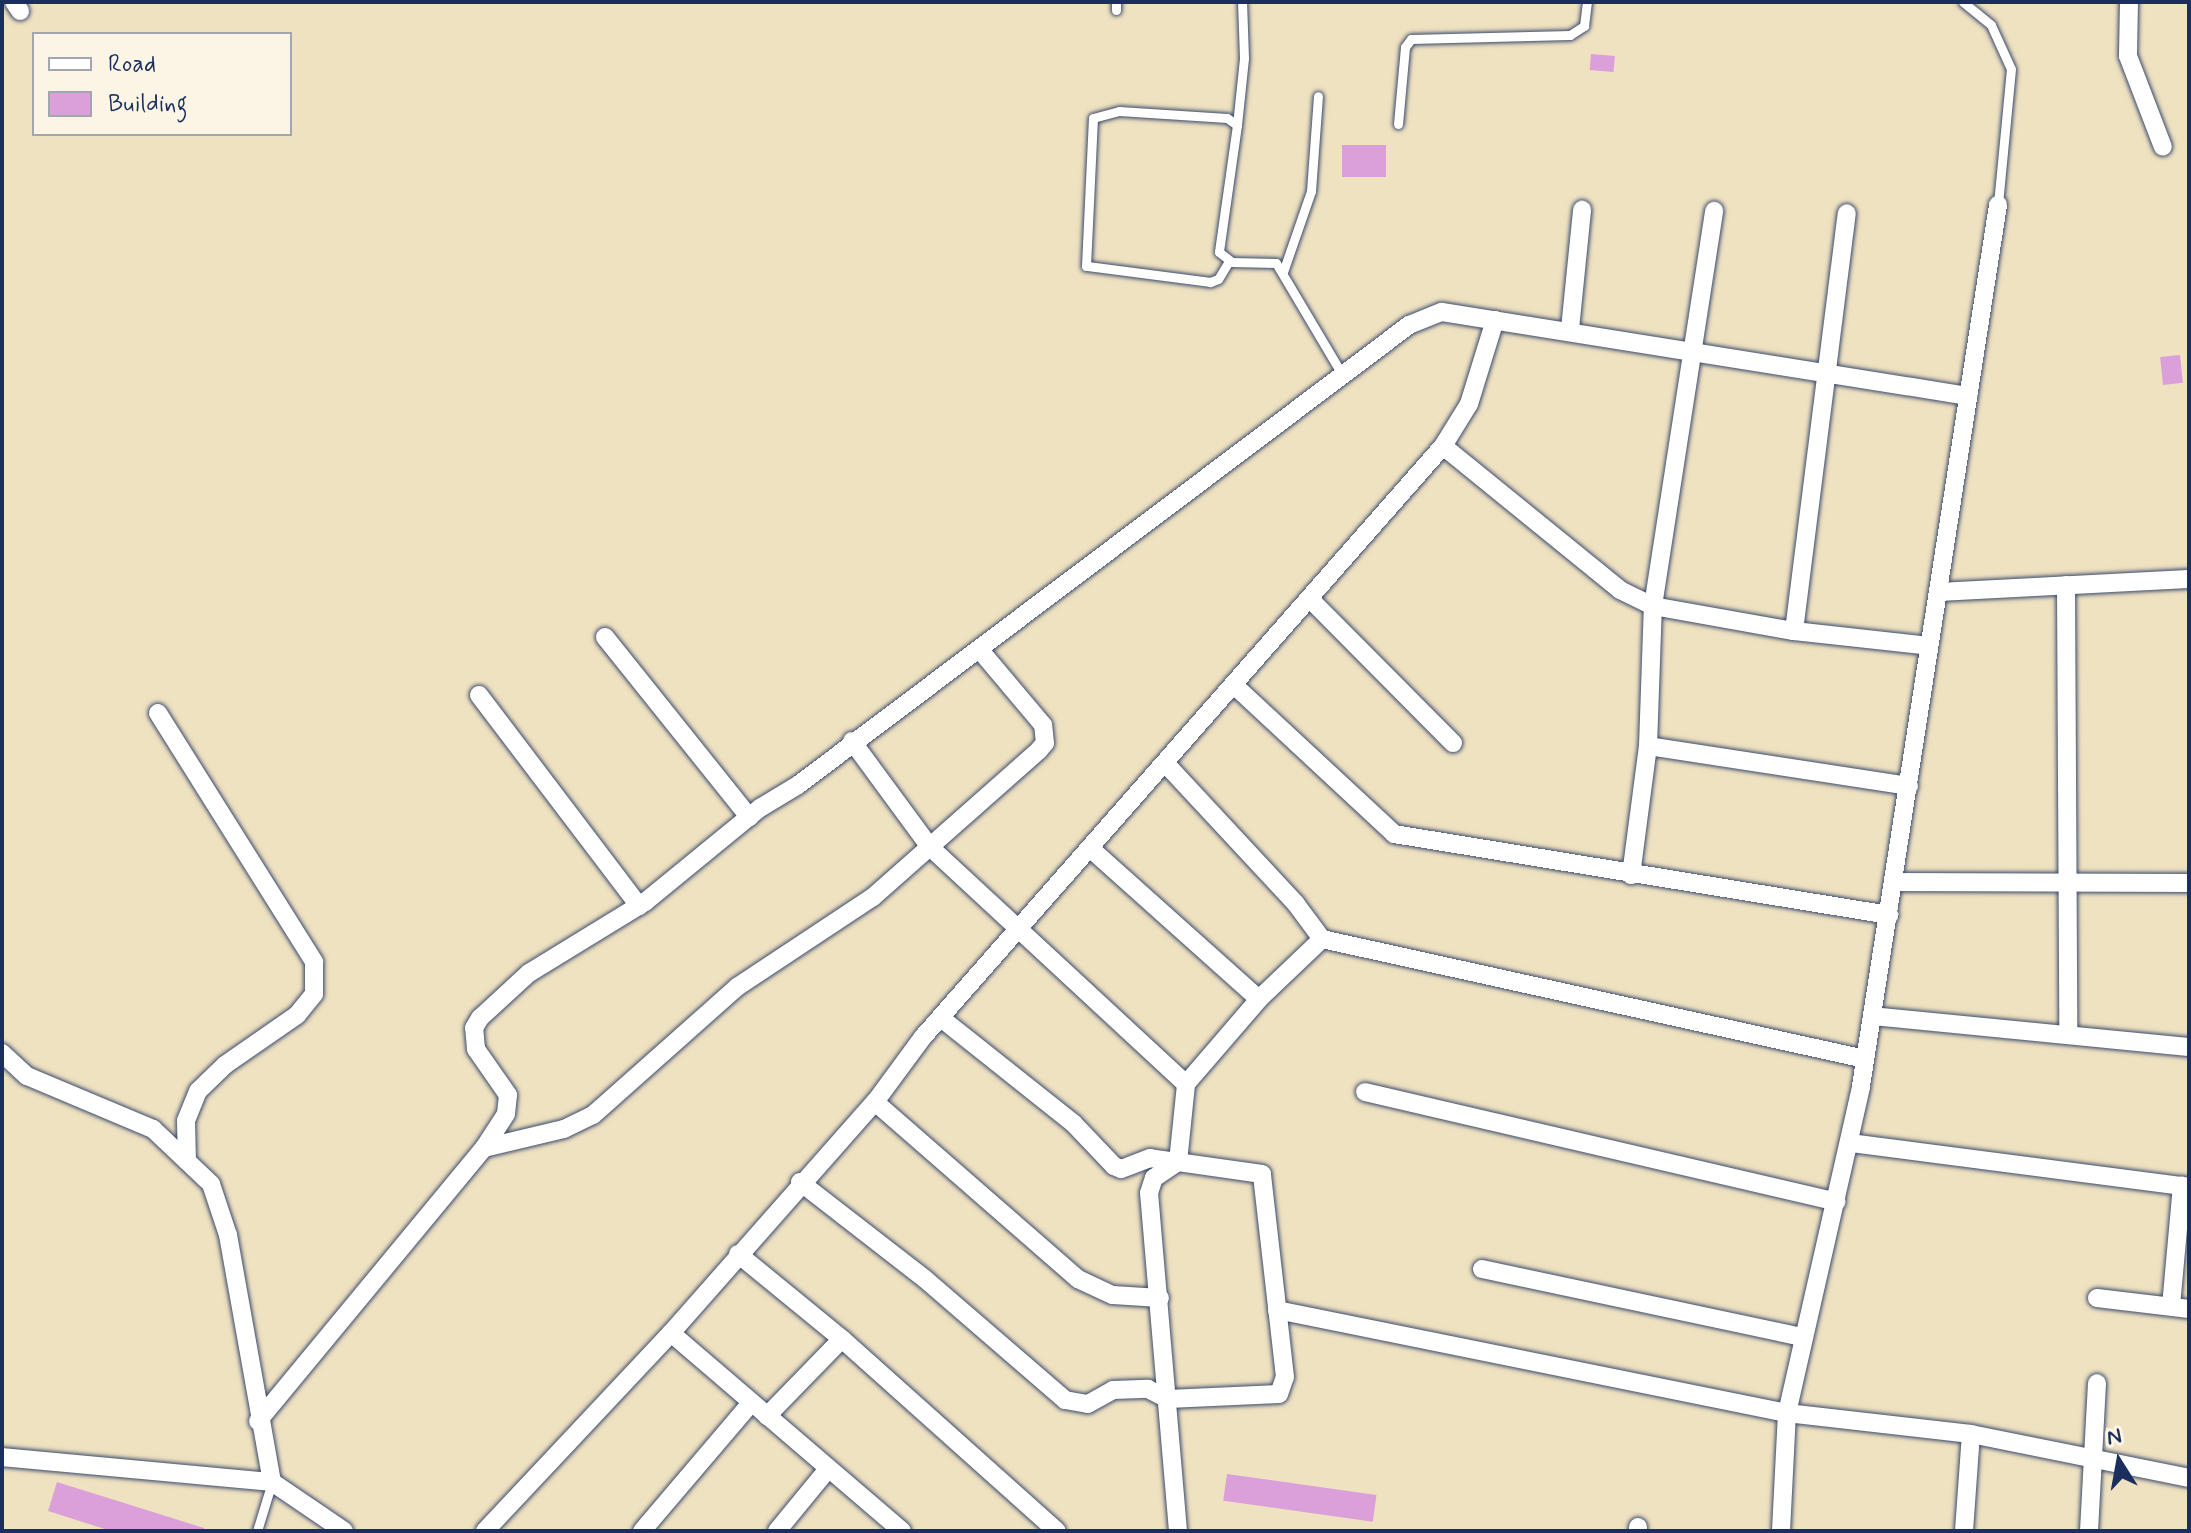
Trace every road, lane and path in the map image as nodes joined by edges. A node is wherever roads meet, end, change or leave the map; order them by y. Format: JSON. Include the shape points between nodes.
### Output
{"nodes":[{"id":1,"x":1242,"y":2,"type":"edge"},
{"id":2,"x":1587,"y":2,"type":"edge"},
{"id":3,"x":1963,"y":2,"type":"edge"},
{"id":4,"x":2129,"y":2,"type":"edge"},
{"id":5,"x":1318,"y":96,"type":"dead end"},
{"id":6,"x":1398,"y":124,"type":"dead end"},
{"id":7,"x":1237,"y":125,"type":"junction"},
{"id":8,"x":2163,"y":147,"type":"dead end"},
{"id":9,"x":1998,"y":205,"type":"joint"},
{"id":10,"x":1582,"y":210,"type":"dead end"},
{"id":11,"x":1714,"y":211,"type":"dead end"},
{"id":12,"x":1847,"y":213,"type":"dead end"},
{"id":13,"x":1229,"y":261,"type":"junction"},
{"id":14,"x":1283,"y":272,"type":"junction"},
{"id":15,"x":1495,"y":320,"type":"junction"},
{"id":16,"x":1570,"y":329,"type":"junction"},
{"id":17,"x":1692,"y":349,"type":"junction"},
{"id":18,"x":1828,"y":371,"type":"junction"},
{"id":19,"x":1343,"y":376,"type":"junction"},
{"id":20,"x":1968,"y":396,"type":"junction"},
{"id":21,"x":1443,"y":446,"type":"junction"},
{"id":22,"x":2189,"y":579,"type":"edge"},
{"id":23,"x":2066,"y":585,"type":"junction"},
{"id":24,"x":1938,"y":592,"type":"junction"},
{"id":25,"x":1310,"y":599,"type":"junction"},
{"id":26,"x":1653,"y":606,"type":"junction"},
{"id":27,"x":1794,"y":631,"type":"junction"},
{"id":28,"x":605,"y":637,"type":"dead end"},
{"id":29,"x":1929,"y":646,"type":"junction"},
{"id":30,"x":979,"y":649,"type":"junction"},
{"id":31,"x":1235,"y":686,"type":"junction"},
{"id":32,"x":479,"y":695,"type":"dead end"},
{"id":33,"x":158,"y":713,"type":"dead end"},
{"id":34,"x":852,"y":741,"type":"junction"},
{"id":35,"x":1453,"y":743,"type":"dead end"},
{"id":36,"x":1648,"y":746,"type":"junction"},
{"id":37,"x":1166,"y":764,"type":"junction"},
{"id":38,"x":1909,"y":786,"type":"junction"},
{"id":39,"x":749,"y":817,"type":"junction"},
{"id":40,"x":930,"y":847,"type":"junction"},
{"id":41,"x":1091,"y":849,"type":"junction"},
{"id":42,"x":1631,"y":875,"type":"junction"},
{"id":43,"x":1895,"y":882,"type":"junction"},
{"id":44,"x":2067,"y":883,"type":"junction"},
{"id":45,"x":2189,"y":883,"type":"edge"},
{"id":46,"x":639,"y":906,"type":"junction"},
{"id":47,"x":1889,"y":915,"type":"junction"},
{"id":48,"x":1018,"y":932,"type":"junction"},
{"id":49,"x":1322,"y":939,"type":"junction"},
{"id":50,"x":1259,"y":999,"type":"junction"},
{"id":51,"x":1872,"y":1016,"type":"junction"},
{"id":52,"x":941,"y":1018,"type":"junction"},
{"id":53,"x":2068,"y":1035,"type":"junction"},
{"id":54,"x":2189,"y":1047,"type":"edge"},
{"id":55,"x":2,"y":1053,"type":"edge"},
{"id":56,"x":1865,"y":1059,"type":"junction"},
{"id":57,"x":1186,"y":1084,"type":"junction"},
{"id":58,"x":1365,"y":1092,"type":"dead end"},
{"id":59,"x":875,"y":1102,"type":"junction"},
{"id":60,"x":1851,"y":1143,"type":"junction"},
{"id":61,"x":484,"y":1148,"type":"junction"},
{"id":62,"x":187,"y":1161,"type":"junction"},
{"id":63,"x":1178,"y":1162,"type":"junction"},
{"id":64,"x":800,"y":1182,"type":"junction"},
{"id":65,"x":2185,"y":1186,"type":"edge"},
{"id":66,"x":1836,"y":1202,"type":"junction"},
{"id":67,"x":738,"y":1254,"type":"junction"},
{"id":68,"x":1482,"y":1269,"type":"dead end"},
{"id":69,"x":1160,"y":1298,"type":"junction"},
{"id":70,"x":2097,"y":1298,"type":"dead end"},
{"id":71,"x":2180,"y":1308,"type":"edge"},
{"id":72,"x":1277,"y":1310,"type":"junction"},
{"id":73,"x":671,"y":1333,"type":"junction"},
{"id":74,"x":1802,"y":1337,"type":"junction"},
{"id":75,"x":842,"y":1339,"type":"junction"},
{"id":76,"x":2097,"y":1383,"type":"dead end"},
{"id":77,"x":1168,"y":1399,"type":"junction"},
{"id":78,"x":751,"y":1403,"type":"junction"},
{"id":79,"x":1787,"y":1413,"type":"junction"},
{"id":80,"x":767,"y":1416,"type":"junction"},
{"id":81,"x":258,"y":1421,"type":"junction"},
{"id":82,"x":1971,"y":1434,"type":"junction"},
{"id":83,"x":2,"y":1457,"type":"edge"},
{"id":84,"x":2091,"y":1457,"type":"junction"},
{"id":85,"x":828,"y":1469,"type":"junction"},
{"id":86,"x":2189,"y":1478,"type":"edge"},
{"id":87,"x":272,"y":1482,"type":"junction"},
{"id":88,"x":321,"y":1524,"type":"edge"},
{"id":89,"x":257,"y":1531,"type":"edge"},
{"id":90,"x":344,"y":1531,"type":"edge"},
{"id":91,"x":485,"y":1531,"type":"edge"},
{"id":92,"x":642,"y":1531,"type":"edge"},
{"id":93,"x":777,"y":1531,"type":"edge"},
{"id":94,"x":902,"y":1531,"type":"edge"},
{"id":95,"x":1057,"y":1531,"type":"edge"},
{"id":96,"x":1178,"y":1531,"type":"edge"},
{"id":97,"x":1781,"y":1531,"type":"edge"},
{"id":98,"x":1964,"y":1531,"type":"edge"},
{"id":99,"x":2089,"y":1531,"type":"edge"}],
"edges":[{"from":1,"to":7,"type":"lane","via":[[1244,58]]},
{"from":2,"to":6,"type":"lane","via":[[1584,26],[1570,35],[1411,39],[1405,47]]},
{"from":3,"to":9,"type":"lane","via":[[1991,25],[2011,69]]},
{"from":4,"to":8,"type":"street","via":[[2128,56]]},
{"from":5,"to":14,"type":"lane","via":[[1311,191]]},
{"from":7,"to":13,"type":"lane","via":[[1219,252]]},
{"from":7,"to":13,"type":"lane","via":[[1227,118],[1119,111],[1093,118],[1086,266],[1210,282]]},
{"from":9,"to":20,"type":"street"},
{"from":10,"to":16,"type":"street"},
{"from":11,"to":17,"type":"street"},
{"from":12,"to":18,"type":"street"},
{"from":13,"to":14,"type":"lane","via":[[1268,260]]},
{"from":14,"to":19,"type":"lane"},
{"from":15,"to":16,"type":"street"},
{"from":15,"to":19,"type":"street","via":[[1442,312],[1424,317]]},
{"from":15,"to":21,"type":"street","via":[[1469,404]]},
{"from":16,"to":17,"type":"street"},
{"from":17,"to":18,"type":"street"},
{"from":17,"to":26,"type":"street"},
{"from":18,"to":20,"type":"street"},
{"from":18,"to":27,"type":"street"},
{"from":19,"to":30,"type":"street"},
{"from":20,"to":24,"type":"street"},
{"from":21,"to":25,"type":"street"},
{"from":21,"to":26,"type":"street","via":[[1620,590]]},
{"from":22,"to":23,"type":"street"},
{"from":23,"to":24,"type":"street"},
{"from":23,"to":44,"type":"street"},
{"from":24,"to":29,"type":"street"},
{"from":25,"to":31,"type":"street"},
{"from":25,"to":35,"type":"street"},
{"from":26,"to":27,"type":"street"},
{"from":26,"to":36,"type":"street"},
{"from":27,"to":29,"type":"street"},
{"from":28,"to":39,"type":"street"},
{"from":29,"to":38,"type":"street"},
{"from":30,"to":34,"type":"street"},
{"from":30,"to":40,"type":"street","via":[[1043,725],[1045,743]]},
{"from":31,"to":37,"type":"street"},
{"from":31,"to":42,"type":"street","via":[[1394,834]]},
{"from":32,"to":46,"type":"street"},
{"from":33,"to":62,"type":"street","via":[[314,962],[314,994],[297,1015],[225,1065],[198,1091],[186,1121]]},
{"from":34,"to":39,"type":"street"},
{"from":34,"to":40,"type":"street"},
{"from":36,"to":38,"type":"street"},
{"from":36,"to":42,"type":"street"},
{"from":37,"to":41,"type":"street"},
{"from":37,"to":49,"type":"street"},
{"from":38,"to":43,"type":"street"},
{"from":39,"to":46,"type":"street"},
{"from":40,"to":48,"type":"street"},
{"from":40,"to":61,"type":"street","via":[[873,897],[737,987],[593,1115],[564,1129]]},
{"from":41,"to":48,"type":"street"},
{"from":41,"to":50,"type":"street"},
{"from":42,"to":47,"type":"street"},
{"from":43,"to":44,"type":"street"},
{"from":43,"to":47,"type":"street"},
{"from":44,"to":45,"type":"street"},
{"from":44,"to":53,"type":"street"},
{"from":46,"to":61,"type":"street","via":[[529,973],[480,1018],[474,1028],[476,1049],[508,1095],[506,1114]]},
{"from":47,"to":51,"type":"street"},
{"from":48,"to":52,"type":"street"},
{"from":48,"to":57,"type":"street"},
{"from":49,"to":50,"type":"street"},
{"from":49,"to":56,"type":"street"},
{"from":50,"to":57,"type":"street"},
{"from":51,"to":53,"type":"street"},
{"from":51,"to":56,"type":"street"},
{"from":52,"to":59,"type":"street"},
{"from":52,"to":63,"type":"street","via":[[1073,1123],[1114,1166],[1121,1169],[1150,1158]]},
{"from":53,"to":54,"type":"street"},
{"from":55,"to":62,"type":"street","via":[[27,1076],[153,1129]]},
{"from":56,"to":60,"type":"street"},
{"from":57,"to":63,"type":"street"},
{"from":58,"to":66,"type":"street"},
{"from":59,"to":64,"type":"street"},
{"from":59,"to":69,"type":"street","via":[[1078,1279],[1113,1295]]},
{"from":60,"to":65,"type":"street"},
{"from":60,"to":66,"type":"street"},
{"from":61,"to":81,"type":"street"},
{"from":62,"to":81,"type":"street","via":[[211,1184],[228,1235]]},
{"from":63,"to":69,"type":"street","via":[[1154,1178],[1149,1193]]},
{"from":63,"to":72,"type":"street","via":[[1262,1174]]},
{"from":64,"to":67,"type":"street"},
{"from":64,"to":77,"type":"street","via":[[925,1279],[1065,1400],[1088,1404],[1113,1390],[1148,1389]]},
{"from":65,"to":71,"type":"street"},
{"from":66,"to":74,"type":"street"},
{"from":67,"to":73,"type":"street"},
{"from":67,"to":75,"type":"street"},
{"from":68,"to":74,"type":"street"},
{"from":69,"to":77,"type":"street"},
{"from":70,"to":71,"type":"street"},
{"from":72,"to":77,"type":"street","via":[[1285,1377],[1279,1394]]},
{"from":72,"to":79,"type":"street"},
{"from":73,"to":78,"type":"street"},
{"from":73,"to":91,"type":"street"},
{"from":74,"to":79,"type":"street"},
{"from":75,"to":80,"type":"street"},
{"from":75,"to":95,"type":"street"},
{"from":76,"to":84,"type":"street"},
{"from":77,"to":96,"type":"street"},
{"from":78,"to":80,"type":"street"},
{"from":78,"to":92,"type":"street"},
{"from":79,"to":82,"type":"street"},
{"from":79,"to":97,"type":"street"},
{"from":80,"to":85,"type":"street"},
{"from":81,"to":87,"type":"street"},
{"from":82,"to":84,"type":"street"},
{"from":82,"to":98,"type":"street"},
{"from":83,"to":87,"type":"street"},
{"from":84,"to":86,"type":"street"},
{"from":84,"to":99,"type":"street"},
{"from":85,"to":93,"type":"street"},
{"from":85,"to":94,"type":"street"},
{"from":87,"to":88,"type":"street"},
{"from":87,"to":89,"type":"lane"},
{"from":88,"to":90,"type":"street"}]}
